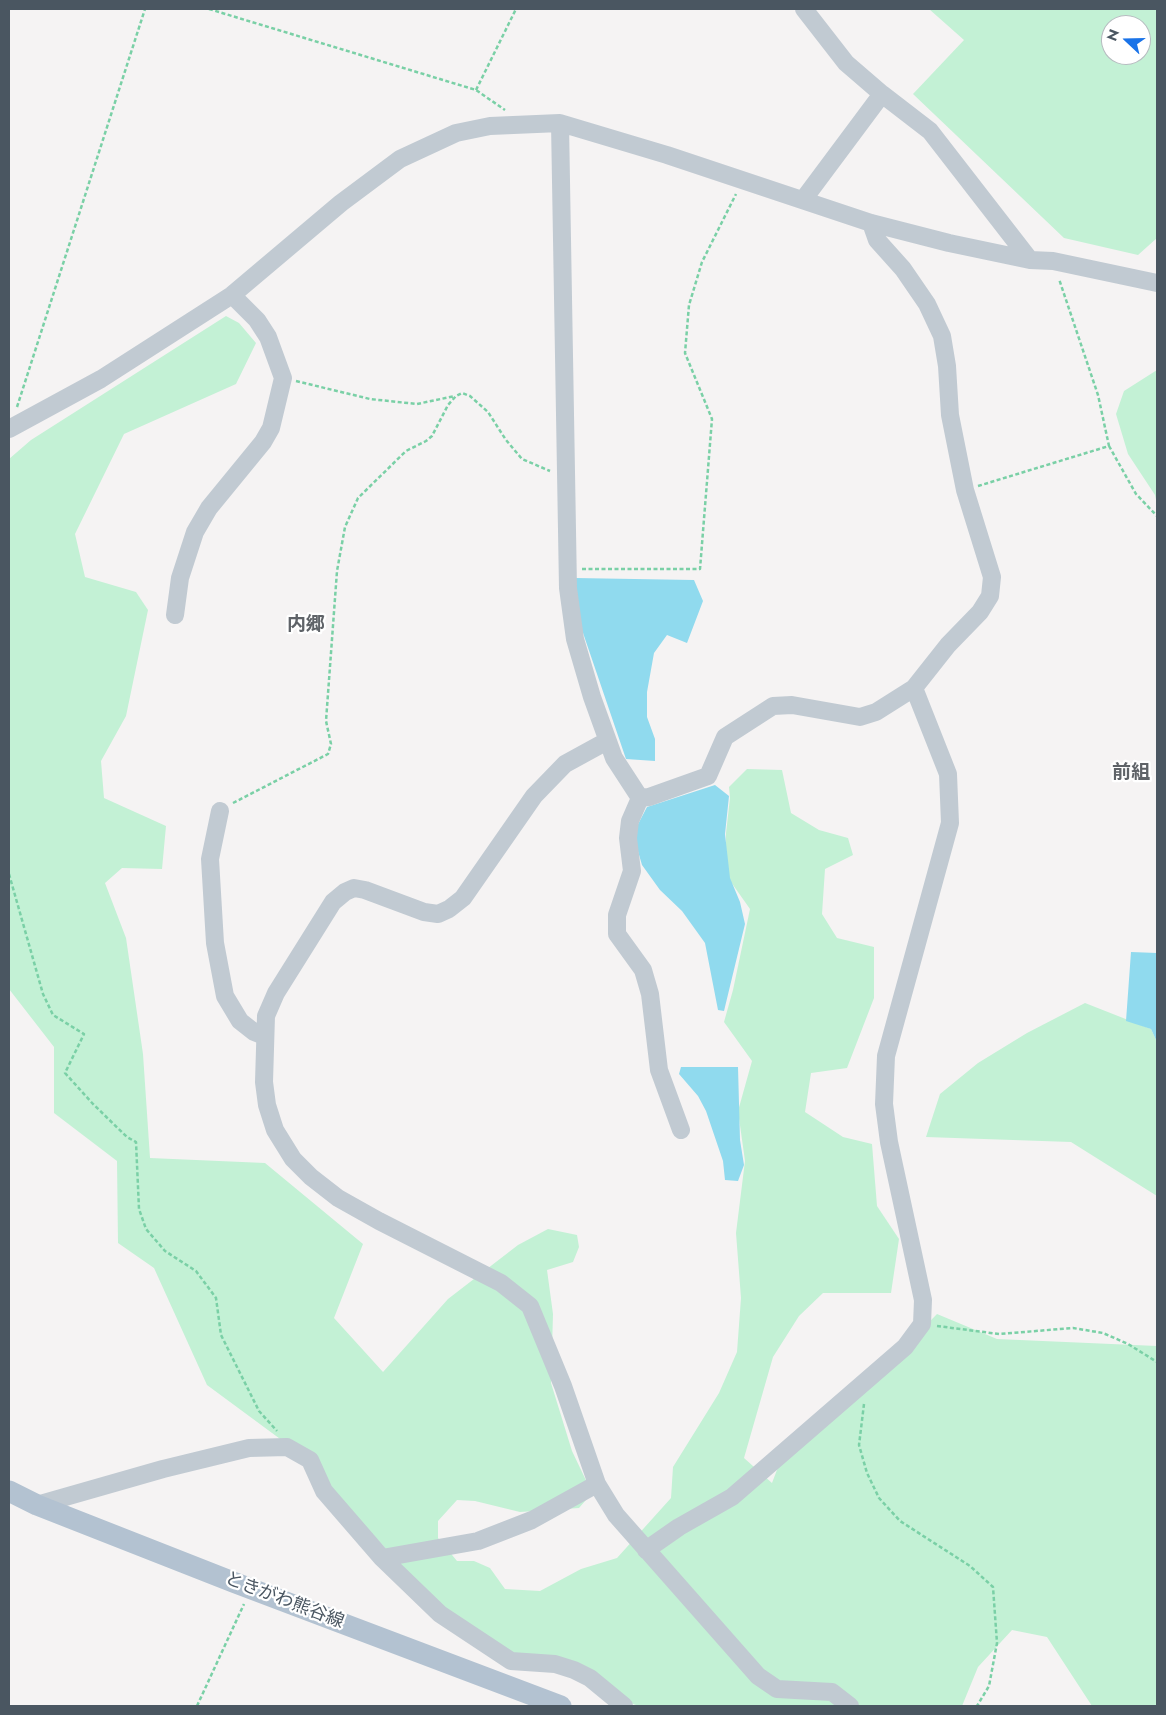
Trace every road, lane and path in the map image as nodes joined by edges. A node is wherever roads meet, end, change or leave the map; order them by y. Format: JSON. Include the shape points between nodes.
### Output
{"nodes":[{"id":1,"x":145,"y":9,"type":"edge"},
{"id":2,"x":209,"y":9,"type":"edge"},
{"id":3,"x":516,"y":9,"type":"edge"},
{"id":4,"x":804,"y":9,"type":"edge"},
{"id":5,"x":476,"y":90,"type":"junction"},
{"id":6,"x":882,"y":94,"type":"junction"},
{"id":7,"x":525,"y":123,"type":"junction"},
{"id":8,"x":560,"y":123,"type":"junction"},
{"id":9,"x":744,"y":180,"type":"junction"},
{"id":10,"x":803,"y":200,"type":"junction"},
{"id":11,"x":871,"y":223,"type":"junction"},
{"id":12,"x":1030,"y":260,"type":"junction"},
{"id":13,"x":1053,"y":261,"type":"junction"},
{"id":14,"x":1157,"y":283,"type":"edge"},
{"id":15,"x":232,"y":295,"type":"junction"},
{"id":16,"x":283,"y":378,"type":"junction"},
{"id":17,"x":456,"y":396,"type":"junction"},
{"id":18,"x":12,"y":427,"type":"edge"},
{"id":19,"x":1109,"y":446,"type":"junction"},
{"id":20,"x":566,"y":476,"type":"junction"},
{"id":21,"x":965,"y":490,"type":"junction"},
{"id":22,"x":1157,"y":516,"type":"edge"},
{"id":23,"x":568,"y":569,"type":"junction"},
{"id":24,"x":175,"y":615,"type":"dead end"},
{"id":25,"x":914,"y":688,"type":"junction"},
{"id":26,"x":607,"y":741,"type":"junction"},
{"id":27,"x":640,"y":798,"type":"junction"},
{"id":28,"x":220,"y":811,"type":"joint"},
{"id":29,"x":9,"y":874,"type":"edge"},
{"id":30,"x":264,"y":1036,"type":"junction"},
{"id":31,"x":682,"y":1130,"type":"dead end"},
{"id":32,"x":922,"y":1324,"type":"junction"},
{"id":33,"x":1157,"y":1362,"type":"edge"},
{"id":34,"x":866,"y":1380,"type":"junction"},
{"id":35,"x":264,"y":1448,"type":"junction"},
{"id":36,"x":597,"y":1484,"type":"junction"},
{"id":37,"x":9,"y":1490,"type":"edge"},
{"id":38,"x":37,"y":1505,"type":"junction"},
{"id":39,"x":646,"y":1550,"type":"junction"},
{"id":40,"x":382,"y":1558,"type":"junction"},
{"id":41,"x":251,"y":1589,"type":"junction"},
{"id":42,"x":197,"y":1706,"type":"edge"},
{"id":43,"x":561,"y":1706,"type":"edge"},
{"id":44,"x":624,"y":1706,"type":"edge"},
{"id":45,"x":850,"y":1706,"type":"edge"},
{"id":46,"x":976,"y":1706,"type":"edge"}],
"edges":[{"from":1,"to":18,"type":"path"},
{"from":2,"to":5,"type":"path"},
{"from":3,"to":5,"type":"path"},
{"from":4,"to":6,"type":"street","via":[[846,64]]},
{"from":5,"to":7,"type":"path"},
{"from":6,"to":10,"type":"street"},
{"from":6,"to":12,"type":"street","via":[[930,131]]},
{"from":7,"to":8,"type":"street"},
{"from":7,"to":15,"type":"street","via":[[456,133],[400,159],[341,203]]},
{"from":8,"to":9,"type":"street"},
{"from":8,"to":20,"type":"street"},
{"from":9,"to":10,"type":"street"},
{"from":9,"to":23,"type":"path","via":[[702,262],[689,304],[684,353],[712,419],[700,569]]},
{"from":10,"to":11,"type":"street"},
{"from":11,"to":12,"type":"street"},
{"from":11,"to":21,"type":"street","via":[[877,240],[927,304],[942,336],[950,416]]},
{"from":12,"to":13,"type":"street"},
{"from":13,"to":14,"type":"street"},
{"from":13,"to":19,"type":"path","via":[[1098,395]]},
{"from":15,"to":16,"type":"street","via":[[268,336]]},
{"from":15,"to":18,"type":"street","via":[[109,374]]},
{"from":16,"to":17,"type":"path","via":[[370,399],[417,404]]},
{"from":16,"to":24,"type":"street","via":[[271,428],[209,508],[195,532],[180,578]]},
{"from":17,"to":20,"type":"path","via":[[462,393],[470,396],[483,408],[522,459]]},
{"from":17,"to":28,"type":"path","via":[[432,436],[394,462],[358,498],[345,527],[332,627],[326,721],[331,744],[328,754]]},
{"from":19,"to":21,"type":"path"},
{"from":19,"to":22,"type":"path","via":[[1136,494]]},
{"from":20,"to":23,"type":"street"},
{"from":21,"to":25,"type":"street","via":[[992,577],[990,596]]},
{"from":23,"to":26,"type":"street","via":[[576,639]]},
{"from":25,"to":27,"type":"street","via":[[876,712],[860,716],[792,704],[773,706],[725,737],[708,776]]},
{"from":25,"to":32,"type":"street","via":[[948,774],[950,823],[886,1056],[884,1104],[889,1142],[923,1300]]},
{"from":26,"to":27,"type":"street"},
{"from":26,"to":30,"type":"street","via":[[566,764],[534,796],[463,898],[449,909],[438,914],[424,912],[365,890],[354,888],[344,892],[334,902],[276,993],[266,1016]]},
{"from":27,"to":31,"type":"street","via":[[630,821],[628,838],[632,871],[617,915],[617,934],[644,970],[659,1070]]},
{"from":28,"to":30,"type":"street","via":[[214,829],[210,869],[215,943],[225,996],[240,1021]]},
{"from":29,"to":35,"type":"path","via":[[43,994],[53,1015],[84,1034],[65,1073],[100,1111],[136,1142],[139,1209],[146,1229],[165,1251],[196,1271],[216,1298],[221,1335],[259,1411],[277,1431]]},
{"from":30,"to":36,"type":"street","via":[[267,1105],[275,1130],[293,1159],[338,1198],[501,1283],[530,1306],[563,1386]]},
{"from":32,"to":33,"type":"path","via":[[1000,1334],[1073,1328],[1103,1333]]},
{"from":32,"to":34,"type":"street","via":[[904,1347]]},
{"from":34,"to":39,"type":"street","via":[[732,1497]]},
{"from":34,"to":46,"type":"path","via":[[860,1445],[867,1473],[879,1498],[900,1521],[970,1566],[993,1588],[997,1643],[989,1686]]},
{"from":35,"to":38,"type":"street","via":[[249,1448],[172,1466]]},
{"from":35,"to":40,"type":"street","via":[[286,1447],[310,1460],[324,1491]]},
{"from":36,"to":39,"type":"street","via":[[616,1515]]},
{"from":36,"to":40,"type":"street","via":[[532,1520],[478,1541]]},
{"from":37,"to":38,"type":"main road","name":"ときがわ熊谷線"},
{"from":38,"to":41,"type":"main road","name":"ときがわ熊谷線"},
{"from":39,"to":45,"type":"street","via":[[758,1676],[777,1689],[832,1692]]},
{"from":40,"to":44,"type":"street","via":[[440,1614],[498,1654],[511,1661],[555,1664],[574,1670],[590,1678]]},
{"from":41,"to":42,"type":"path"},
{"from":41,"to":43,"type":"main road","name":"ときがわ熊谷線"}]}
